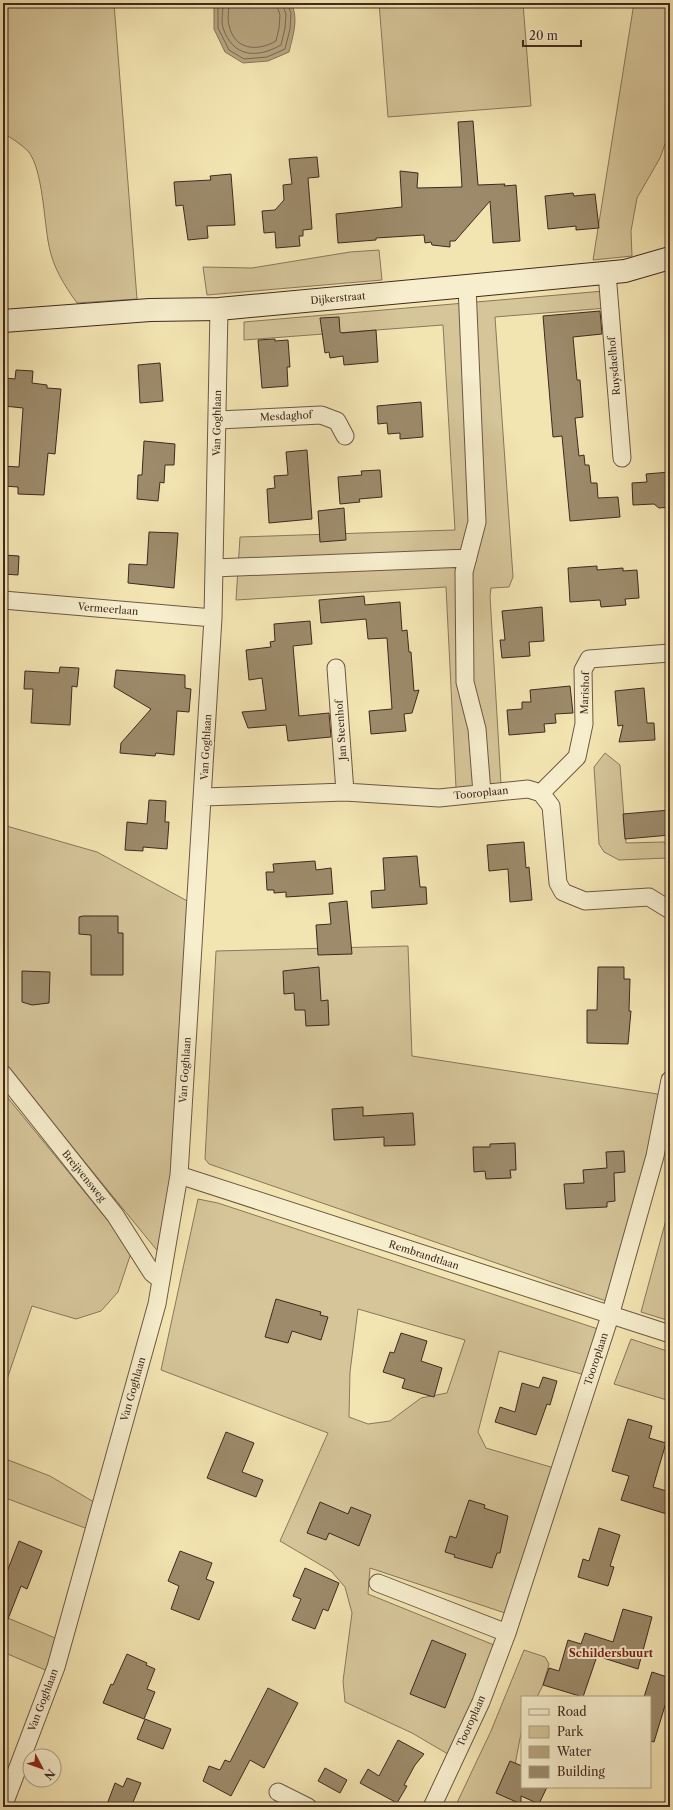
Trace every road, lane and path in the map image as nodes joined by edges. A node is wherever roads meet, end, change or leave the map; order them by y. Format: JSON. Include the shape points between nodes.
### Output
{"nodes":[{"id":1,"x":670,"y":258,"type":"edge"},
{"id":2,"x":607,"y":273,"type":"junction"},
{"id":3,"x":467,"y":286,"type":"junction"},
{"id":4,"x":219,"y":309,"type":"junction"},
{"id":5,"x":3,"y":320,"type":"edge"},
{"id":6,"x":218,"y":420,"type":"junction"},
{"id":7,"x":345,"y":436,"type":"dead end"},
{"id":8,"x":622,"y":458,"type":"dead end"},
{"id":9,"x":468,"y":558,"type":"junction"},
{"id":10,"x":214,"y":568,"type":"junction"},
{"id":11,"x":3,"y":600,"type":"edge"},
{"id":12,"x":213,"y":618,"type":"junction"},
{"id":13,"x":670,"y":653,"type":"edge"},
{"id":14,"x":336,"y":668,"type":"dead end"},
{"id":15,"x":345,"y":792,"type":"junction"},
{"id":16,"x":482,"y":793,"type":"junction"},
{"id":17,"x":542,"y":793,"type":"junction"},
{"id":18,"x":203,"y":797,"type":"junction"},
{"id":19,"x":670,"y":910,"type":"edge"},
{"id":20,"x":3,"y":1074,"type":"edge"},
{"id":21,"x":670,"y":1080,"type":"edge"},
{"id":22,"x":179,"y":1175,"type":"junction"},
{"id":23,"x":161,"y":1280,"type":"junction"},
{"id":24,"x":610,"y":1316,"type":"junction"},
{"id":25,"x":670,"y":1334,"type":"edge"},
{"id":26,"x":378,"y":1583,"type":"dead end"},
{"id":27,"x":507,"y":1633,"type":"junction"},
{"id":28,"x":278,"y":1792,"type":"dead end"},
{"id":29,"x":3,"y":1807,"type":"edge"},
{"id":30,"x":308,"y":1807,"type":"edge"},
{"id":31,"x":432,"y":1807,"type":"edge"}],
"edges":[{"from":1,"to":2,"type":"street","name":"Dijkerstraat","via":[[625,271]]},
{"from":2,"to":3,"type":"street","name":"Dijkerstraat"},
{"from":2,"to":8,"type":"street","name":"Ruysdaelhof"},
{"from":3,"to":4,"type":"street","name":"Dijkerstraat"},
{"from":3,"to":9,"type":"street","via":[[477,522]]},
{"from":4,"to":5,"type":"street","name":"Dijkerstraat","via":[[150,310]]},
{"from":4,"to":6,"type":"street","name":"Van Goghlaan"},
{"from":6,"to":7,"type":"street","name":"Mesdaghof","via":[[321,415],[337,421]]},
{"from":6,"to":10,"type":"street","name":"Van Goghlaan"},
{"from":9,"to":10,"type":"street"},
{"from":9,"to":16,"type":"street","via":[[464,572],[465,682],[477,730]]},
{"from":10,"to":12,"type":"street","name":"Van Goghlaan"},
{"from":11,"to":12,"type":"street","name":"Vermeerlaan"},
{"from":12,"to":18,"type":"street","name":"Van Goghlaan"},
{"from":13,"to":17,"type":"street","name":"Marishof","via":[[589,659],[584,670],[584,724],[577,756]]},
{"from":14,"to":15,"type":"street","name":"Jan Steenhof"},
{"from":15,"to":16,"type":"street","name":"Tooroplaan","via":[[438,798]]},
{"from":15,"to":18,"type":"street","name":"Tooroplaan"},
{"from":16,"to":17,"type":"street","name":"Tooroplaan","via":[[528,789]]},
{"from":17,"to":19,"type":"street","via":[[551,806],[558,882],[562,892],[585,901],[649,897]]},
{"from":18,"to":22,"type":"street","name":"Van Goghlaan"},
{"from":20,"to":23,"type":"street","name":"Breijvensweg","via":[[115,1215],[152,1273]]},
{"from":21,"to":24,"type":"street","name":"Tooroplaan","via":[[655,1156]]},
{"from":22,"to":23,"type":"street","name":"Van Goghlaan"},
{"from":22,"to":24,"type":"street","name":"Rembrandtlaan"},
{"from":23,"to":29,"type":"street","name":"Van Goghlaan","via":[[155,1312],[56,1667]]},
{"from":24,"to":25,"type":"street","name":"Rembrandtlaan"},
{"from":24,"to":27,"type":"street","name":"Tooroplaan"},
{"from":26,"to":27,"type":"street"},
{"from":27,"to":31,"type":"street","name":"Tooroplaan","via":[[481,1702]]},
{"from":28,"to":30,"type":"street"}]}
